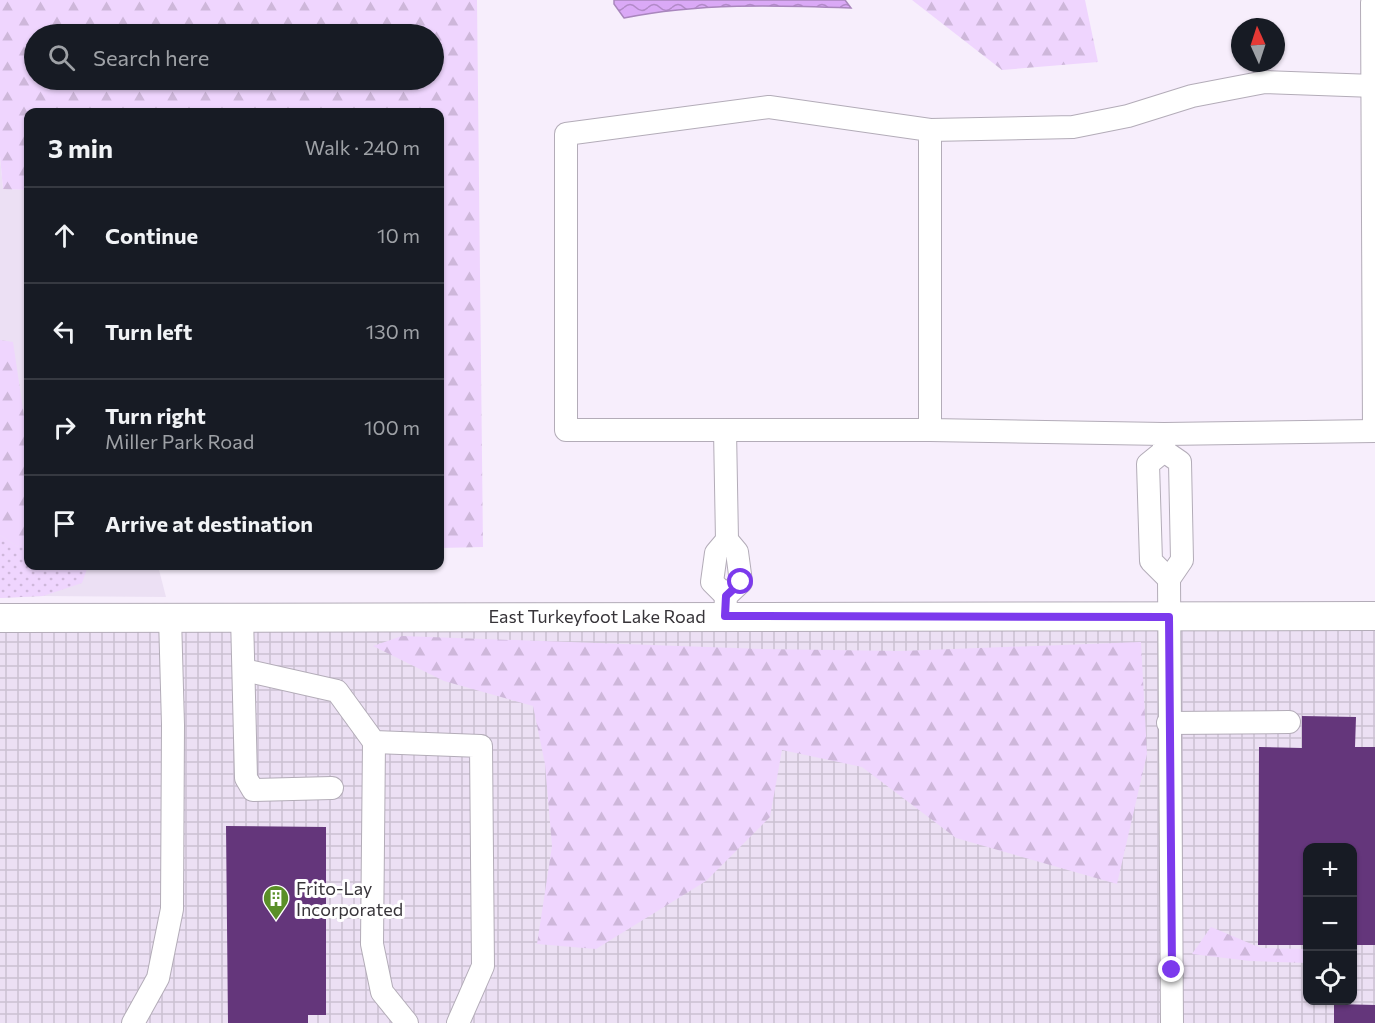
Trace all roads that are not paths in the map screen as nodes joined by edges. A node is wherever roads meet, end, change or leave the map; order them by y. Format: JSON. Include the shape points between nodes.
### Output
{"nodes":[{"id":1,"x":1375,"y":3,"type":"edge"},
{"id":2,"x":1374,"y":86,"type":"edge"},
{"id":3,"x":930,"y":130,"type":"junction"},
{"id":4,"x":725,"y":430,"type":"junction"},
{"id":5,"x":930,"y":430,"type":"junction"},
{"id":6,"x":1375,"y":430,"type":"edge"},
{"id":7,"x":1164,"y":442,"type":"junction"},
{"id":8,"x":1168,"y":579,"type":"junction"},
{"id":9,"x":725,"y":606,"type":"junction"},
{"id":10,"x":243,"y":616,"type":"junction"},
{"id":11,"x":1375,"y":616,"type":"edge"},
{"id":12,"x":170,"y":617,"type":"junction"},
{"id":13,"x":1169,"y":617,"type":"junction"},
{"id":14,"x":0,"y":618,"type":"edge"},
{"id":15,"x":243,"y":670,"type":"junction"},
{"id":16,"x":1289,"y":722,"type":"dead end"},
{"id":17,"x":1168,"y":723,"type":"junction"},
{"id":18,"x":374,"y":742,"type":"junction"},
{"id":19,"x":332,"y":788,"type":"dead end"},
{"id":20,"x":132,"y":1023,"type":"edge"},
{"id":21,"x":407,"y":1023,"type":"edge"},
{"id":22,"x":458,"y":1023,"type":"edge"},
{"id":23,"x":1172,"y":1023,"type":"edge"}],
"edges":[{"from":1,"to":2,"type":"street"},
{"from":2,"to":3,"type":"street","via":[[1265,82],[1192,96],[1128,116],[1073,127]]},
{"from":2,"to":6,"type":"street"},
{"from":3,"to":4,"type":"street","via":[[768,107],[566,134],[566,430]]},
{"from":3,"to":5,"type":"street"},
{"from":4,"to":5,"type":"street"},
{"from":4,"to":9,"type":"street","via":[[727,540],[737,552],[741,582]]},
{"from":5,"to":7,"type":"street"},
{"from":6,"to":7,"type":"street"},
{"from":7,"to":8,"type":"street","via":[[1180,462],[1182,560]]},
{"from":7,"to":8,"type":"street","via":[[1148,464],[1151,561]]},
{"from":8,"to":13,"type":"street"},
{"from":9,"to":10,"type":"main road","name":"East Turkeyfoot Lake Road"},
{"from":9,"to":13,"type":"main road","name":"East Turkeyfoot Lake Road"},
{"from":10,"to":12,"type":"main road","name":"East Turkeyfoot Lake Road"},
{"from":10,"to":15,"type":"street"},
{"from":11,"to":13,"type":"main road","name":"East Turkeyfoot Lake Road"},
{"from":12,"to":14,"type":"main road","name":"East Turkeyfoot Lake Road"},
{"from":12,"to":20,"type":"street","via":[[172,909],[158,978]]},
{"from":13,"to":17,"type":"street"},
{"from":15,"to":18,"type":"street","via":[[338,691]]},
{"from":15,"to":19,"type":"street","via":[[248,786],[253,790]]},
{"from":16,"to":17,"type":"street"},
{"from":17,"to":23,"type":"street"},
{"from":18,"to":21,"type":"street","via":[[372,944],[382,992]]},
{"from":18,"to":22,"type":"street","via":[[481,746],[483,966]]}]}
